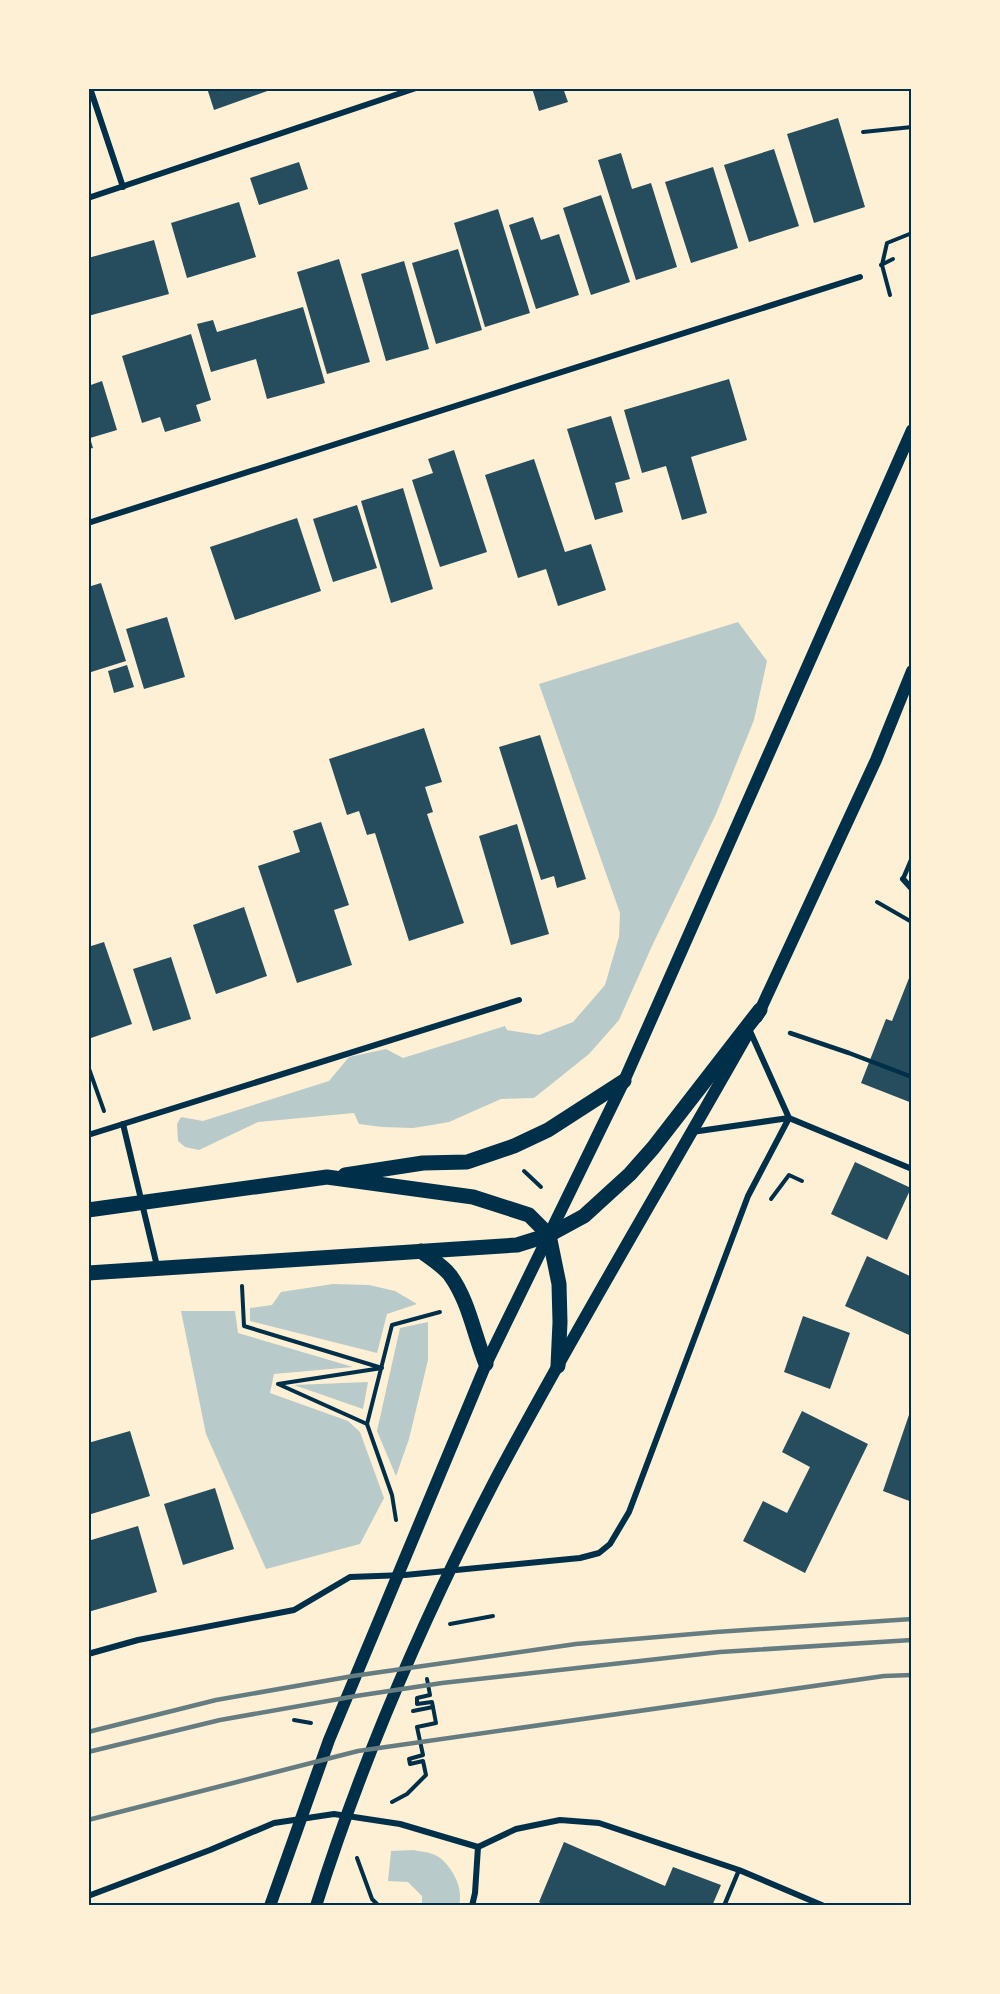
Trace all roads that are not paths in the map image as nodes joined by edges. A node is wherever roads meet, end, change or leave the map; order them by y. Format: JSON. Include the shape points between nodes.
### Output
{"nodes":[{"id":1,"x":90,"y":88,"type":"edge"},
{"id":2,"x":416,"y":88,"type":"edge"},
{"id":3,"x":123,"y":187,"type":"junction"},
{"id":4,"x":88,"y":198,"type":"edge"},
{"id":5,"x":860,"y":277,"type":"dead end"},
{"id":6,"x":912,"y":430,"type":"edge"},
{"id":7,"x":88,"y":523,"type":"edge"},
{"id":8,"x":912,"y":671,"type":"edge"},
{"id":9,"x":912,"y":858,"type":"edge"},
{"id":10,"x":903,"y":879,"type":"joint"},
{"id":11,"x":912,"y":890,"type":"edge"},
{"id":12,"x":519,"y":1000,"type":"dead end"},
{"id":13,"x":760,"y":1010,"type":"junction"},
{"id":14,"x":750,"y":1031,"type":"junction"},
{"id":15,"x":790,"y":1033,"type":"dead end"},
{"id":16,"x":912,"y":1077,"type":"edge"},
{"id":17,"x":624,"y":1081,"type":"junction"},
{"id":18,"x":789,"y":1118,"type":"junction"},
{"id":19,"x":123,"y":1124,"type":"junction"},
{"id":20,"x":692,"y":1132,"type":"junction"},
{"id":21,"x":88,"y":1135,"type":"edge"},
{"id":22,"x":912,"y":1170,"type":"edge"},
{"id":23,"x":327,"y":1177,"type":"junction"},
{"id":24,"x":141,"y":1202,"type":"junction"},
{"id":25,"x":88,"y":1210,"type":"edge"},
{"id":26,"x":549,"y":1235,"type":"junction"},
{"id":27,"x":421,"y":1251,"type":"junction"},
{"id":28,"x":158,"y":1269,"type":"junction"},
{"id":29,"x":88,"y":1273,"type":"edge"},
{"id":30,"x":486,"y":1364,"type":"junction"},
{"id":31,"x":558,"y":1366,"type":"junction"},
{"id":32,"x":88,"y":1654,"type":"edge"},
{"id":33,"x":478,"y":1847,"type":"junction"},
{"id":34,"x":739,"y":1870,"type":"junction"},
{"id":35,"x":88,"y":1896,"type":"edge"},
{"id":36,"x":270,"y":1905,"type":"edge"},
{"id":37,"x":316,"y":1905,"type":"edge"},
{"id":38,"x":472,"y":1905,"type":"edge"},
{"id":39,"x":724,"y":1905,"type":"edge"},
{"id":40,"x":824,"y":1905,"type":"edge"}],
"edges":[{"from":1,"to":3,"type":"street"},
{"from":2,"to":3,"type":"street"},
{"from":3,"to":4,"type":"street"},
{"from":5,"to":7,"type":"street"},
{"from":6,"to":17,"type":"main road"},
{"from":8,"to":13,"type":"main road","via":[[876,760]]},
{"from":9,"to":10,"type":"lane"},
{"from":10,"to":11,"type":"street"},
{"from":12,"to":19,"type":"street"},
{"from":13,"to":14,"type":"main road"},
{"from":13,"to":26,"type":"main road","via":[[630,1174],[584,1216]]},
{"from":14,"to":18,"type":"street"},
{"from":14,"to":20,"type":"main road"},
{"from":15,"to":16,"type":"lane"},
{"from":17,"to":23,"type":"main road","via":[[548,1130],[467,1162]]},
{"from":17,"to":26,"type":"main road"},
{"from":18,"to":20,"type":"street"},
{"from":18,"to":22,"type":"street"},
{"from":18,"to":32,"type":"street","via":[[748,1196],[629,1512],[610,1544],[580,1558],[350,1577],[294,1610],[138,1640]]},
{"from":19,"to":21,"type":"street"},
{"from":19,"to":24,"type":"street"},
{"from":20,"to":31,"type":"main road"},
{"from":23,"to":24,"type":"main road"},
{"from":23,"to":26,"type":"main road","via":[[473,1197],[529,1215]]},
{"from":24,"to":25,"type":"main road"},
{"from":24,"to":28,"type":"street"},
{"from":26,"to":27,"type":"main road","via":[[517,1245]]},
{"from":26,"to":30,"type":"main road"},
{"from":26,"to":31,"type":"main road","via":[[559,1284]]},
{"from":27,"to":28,"type":"main road"},
{"from":27,"to":30,"type":"main road","via":[[450,1274],[466,1304]]},
{"from":28,"to":29,"type":"main road"},
{"from":30,"to":36,"type":"main road","via":[[329,1740]]},
{"from":31,"to":37,"type":"main road","via":[[442,1588],[378,1736]]},
{"from":33,"to":34,"type":"street","via":[[516,1829],[560,1820],[599,1822]]},
{"from":33,"to":35,"type":"street","via":[[399,1824],[334,1814],[274,1822]]},
{"from":33,"to":38,"type":"street"},
{"from":34,"to":39,"type":"lane"},
{"from":34,"to":40,"type":"street"}]}
